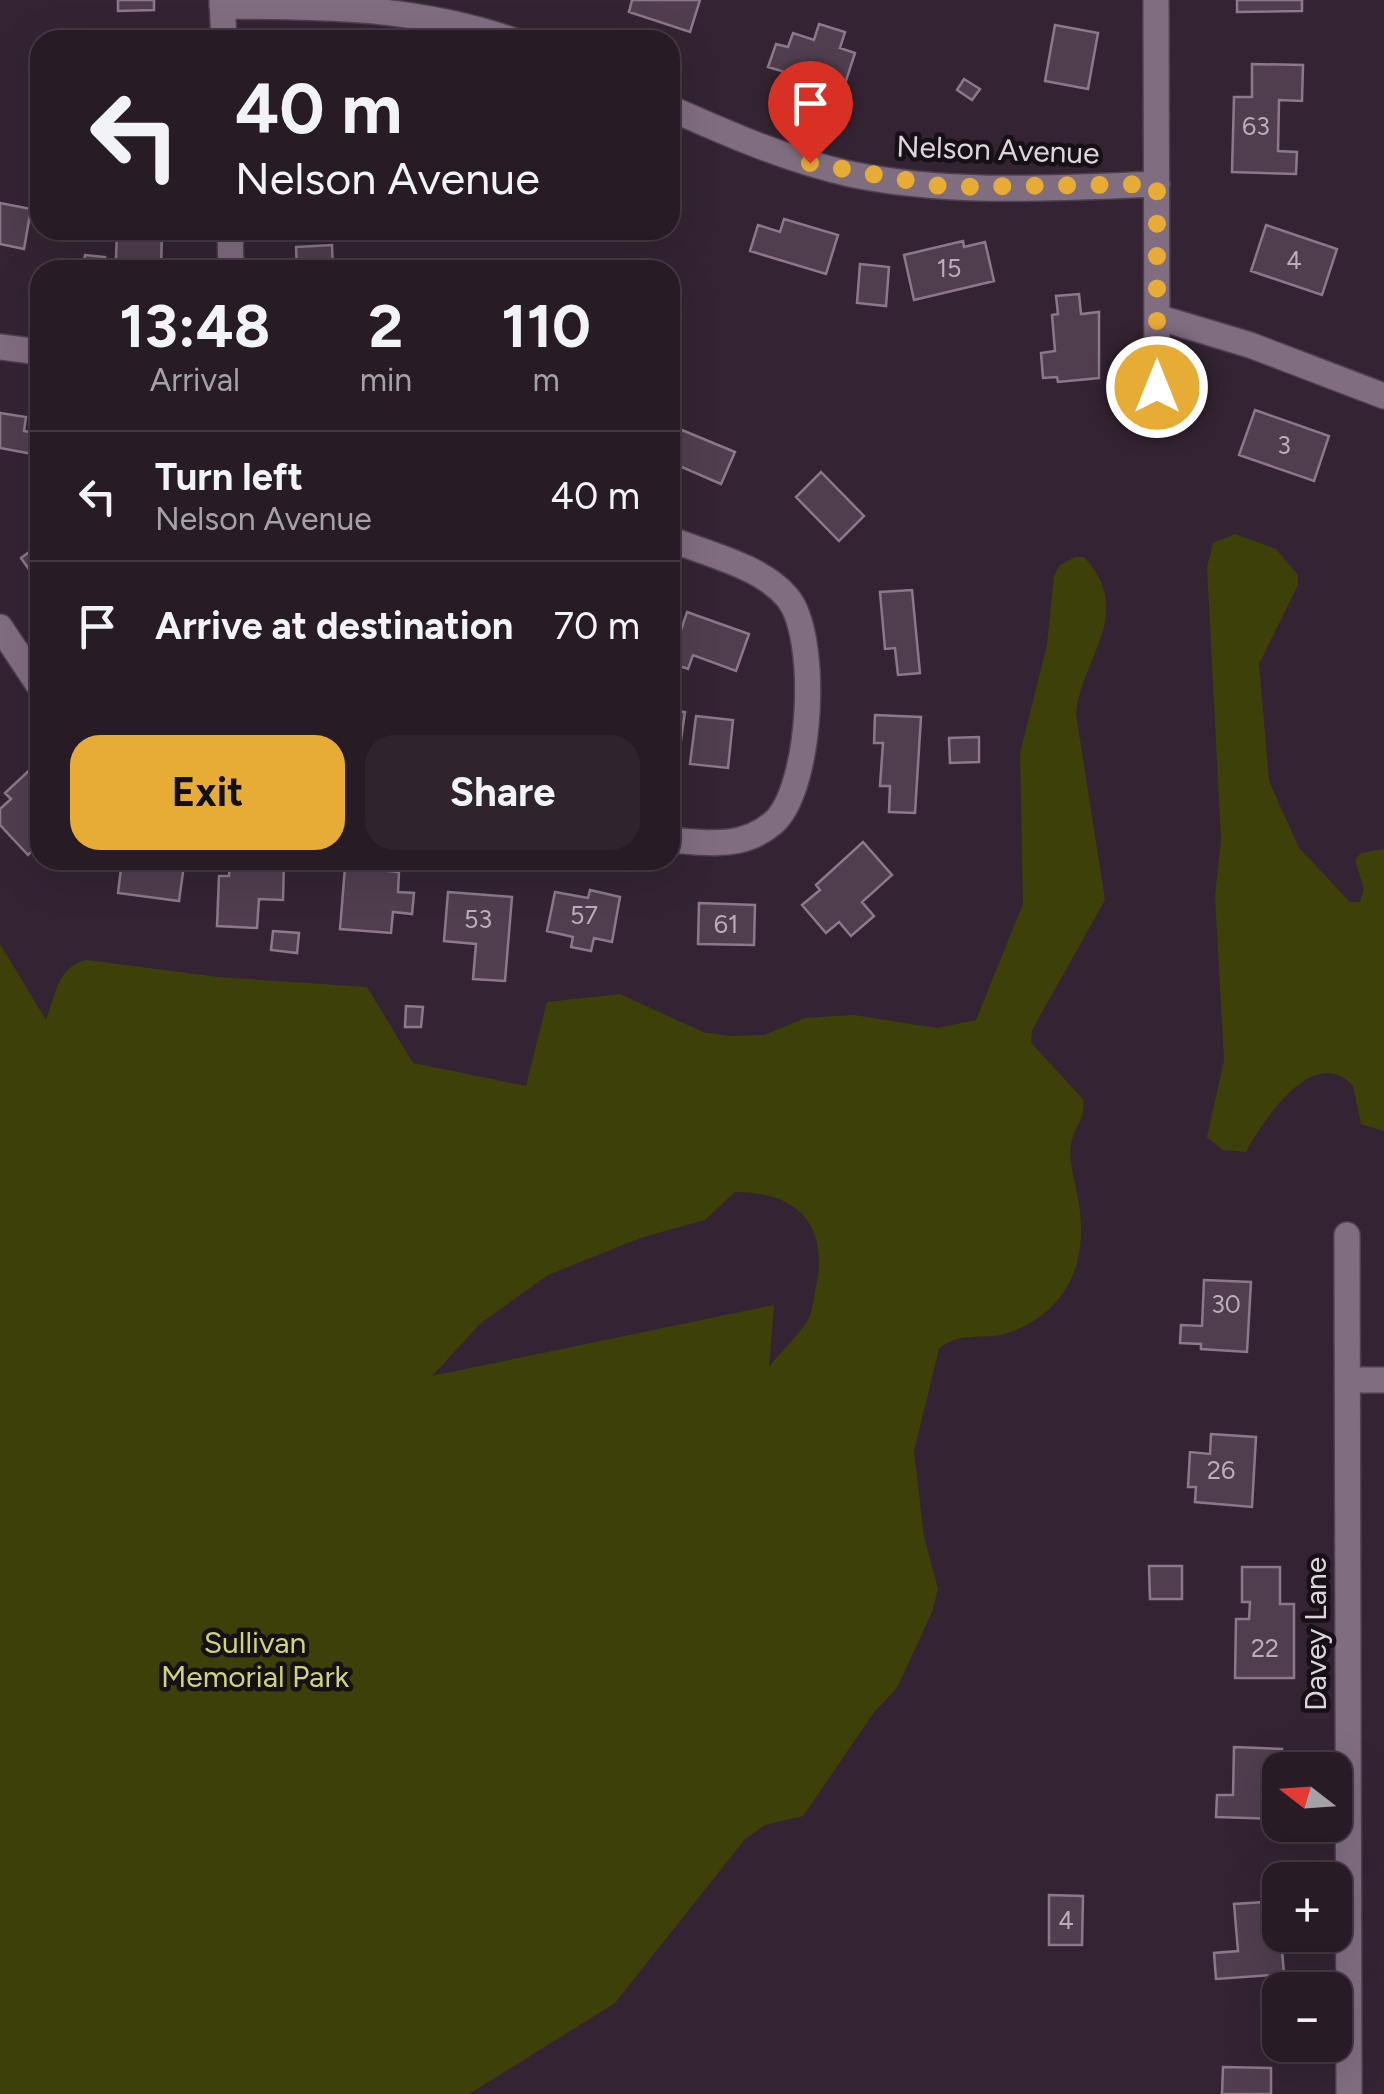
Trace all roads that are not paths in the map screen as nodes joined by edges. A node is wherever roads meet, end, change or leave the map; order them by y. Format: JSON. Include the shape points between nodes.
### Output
{"nodes":[{"id":1,"x":1156,"y":0,"type":"edge"},
{"id":2,"x":222,"y":3,"type":"edge"},
{"id":3,"x":223,"y":30,"type":"edge"},
{"id":4,"x":477,"y":30,"type":"edge"},
{"id":5,"x":680,"y":112,"type":"edge"},
{"id":6,"x":1157,"y":184,"type":"junction"},
{"id":7,"x":1157,"y":316,"type":"junction"},
{"id":8,"x":0,"y":347,"type":"edge"},
{"id":9,"x":30,"y":351,"type":"edge"},
{"id":10,"x":1157,"y":387,"type":"dead end"},
{"id":11,"x":1381,"y":387,"type":"edge"},
{"id":12,"x":680,"y":544,"type":"edge"},
{"id":13,"x":0,"y":627,"type":"edge"},
{"id":14,"x":30,"y":671,"type":"edge"},
{"id":15,"x":680,"y":840,"type":"edge"},
{"id":16,"x":1347,"y":1235,"type":"dead end"},
{"id":17,"x":1348,"y":1380,"type":"junction"},
{"id":18,"x":1384,"y":1380,"type":"edge"},
{"id":19,"x":1349,"y":2094,"type":"edge"}],
"edges":[{"from":1,"to":6,"type":"street"},
{"from":2,"to":3,"type":"street"},
{"from":2,"to":4,"type":"street","via":[[420,14]]},
{"from":5,"to":6,"type":"street","name":"Nelson Avenue","via":[[810,163],[896,182],[995,188]]},
{"from":6,"to":7,"type":"street"},
{"from":7,"to":10,"type":"street"},
{"from":7,"to":11,"type":"street"},
{"from":8,"to":9,"type":"street"},
{"from":12,"to":15,"type":"street","via":[[777,587],[800,617],[807,642],[801,766],[784,812],[744,840]]},
{"from":13,"to":14,"type":"street"},
{"from":16,"to":17,"type":"street","name":"Davey Lane"},
{"from":17,"to":18,"type":"street"},
{"from":17,"to":19,"type":"street","name":"Davey Lane"}]}
